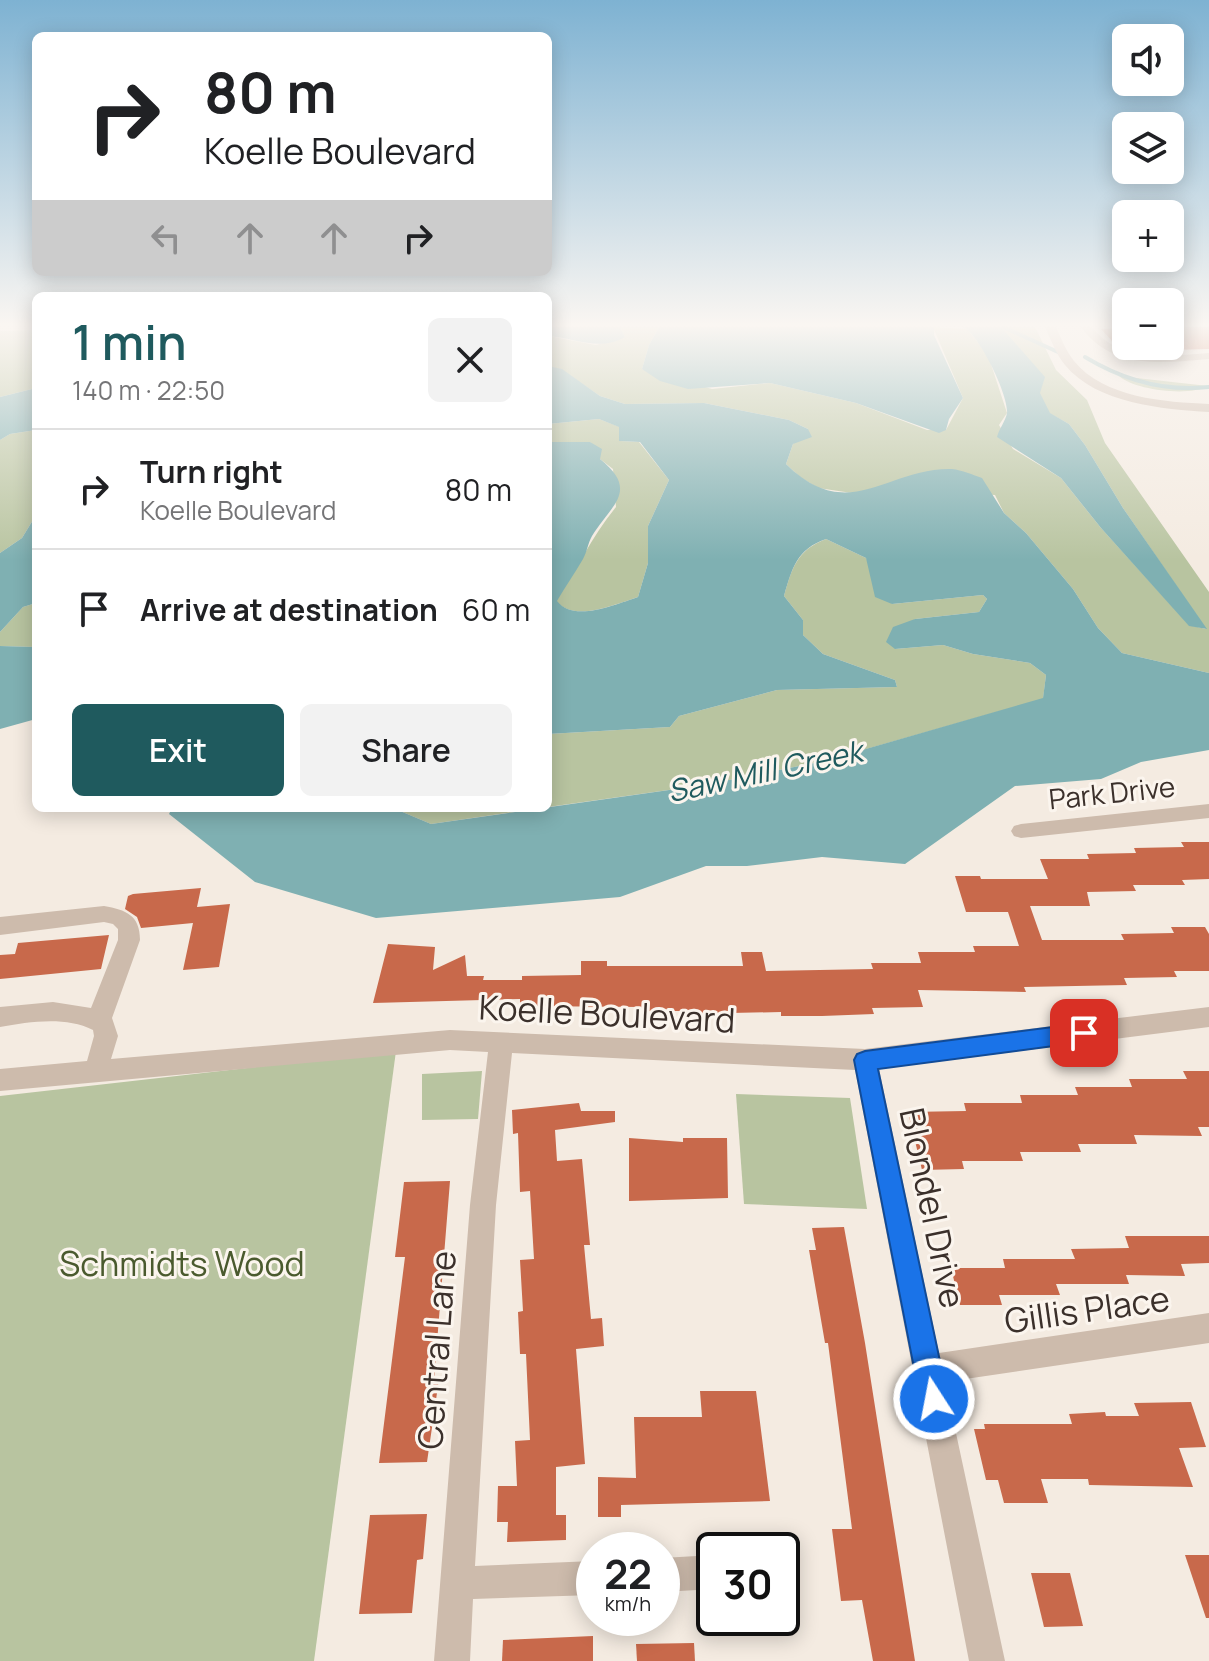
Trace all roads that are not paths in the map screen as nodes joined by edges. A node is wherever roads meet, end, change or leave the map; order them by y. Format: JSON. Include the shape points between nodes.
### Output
{"nodes":[{"id":1,"x":1176,"y":405,"type":"edge"},
{"id":2,"x":1209,"y":408,"type":"edge"},
{"id":3,"x":1209,"y":811,"type":"edge"},
{"id":4,"x":1021,"y":831,"type":"dead end"},
{"id":5,"x":0,"y":926,"type":"edge"},
{"id":6,"x":0,"y":1017,"type":"edge"},
{"id":7,"x":1209,"y":1017,"type":"edge"},
{"id":8,"x":95,"y":1019,"type":"junction"},
{"id":9,"x":501,"y":1044,"type":"junction"},
{"id":10,"x":865,"y":1060,"type":"junction"},
{"id":11,"x":96,"y":1071,"type":"junction"},
{"id":12,"x":0,"y":1080,"type":"edge"},
{"id":13,"x":1209,"y":1328,"type":"edge"},
{"id":14,"x":928,"y":1370,"type":"junction"},
{"id":15,"x":576,"y":1579,"type":"edge"},
{"id":16,"x":459,"y":1583,"type":"junction"},
{"id":17,"x":452,"y":1661,"type":"edge"},
{"id":18,"x":987,"y":1661,"type":"edge"}],
"edges":[{"from":1,"to":2,"type":"street"},
{"from":3,"to":4,"type":"street","name":"Park Drive"},
{"from":5,"to":8,"type":"street","via":[[104,914],[120,917],[129,927],[129,940],[104,1010]]},
{"from":6,"to":8,"type":"street","via":[[20,1013]]},
{"from":7,"to":10,"type":"street","name":"Koelle Boulevard"},
{"from":8,"to":11,"type":"street","via":[[103,1024],[106,1036]]},
{"from":9,"to":10,"type":"street","name":"Koelle Boulevard"},
{"from":9,"to":11,"type":"street","name":"Koelle Boulevard","via":[[450,1040]]},
{"from":9,"to":16,"type":"street","name":"Central Lane","via":[[483,1205]]},
{"from":10,"to":14,"type":"street","name":"Blondel Drive"},
{"from":11,"to":12,"type":"street","name":"Koelle Boulevard"},
{"from":13,"to":14,"type":"street","name":"Gillis Place"},
{"from":14,"to":18,"type":"street","name":"Blondel Drive"},
{"from":15,"to":16,"type":"street"},
{"from":16,"to":17,"type":"street","name":"Central Lane"}]}
